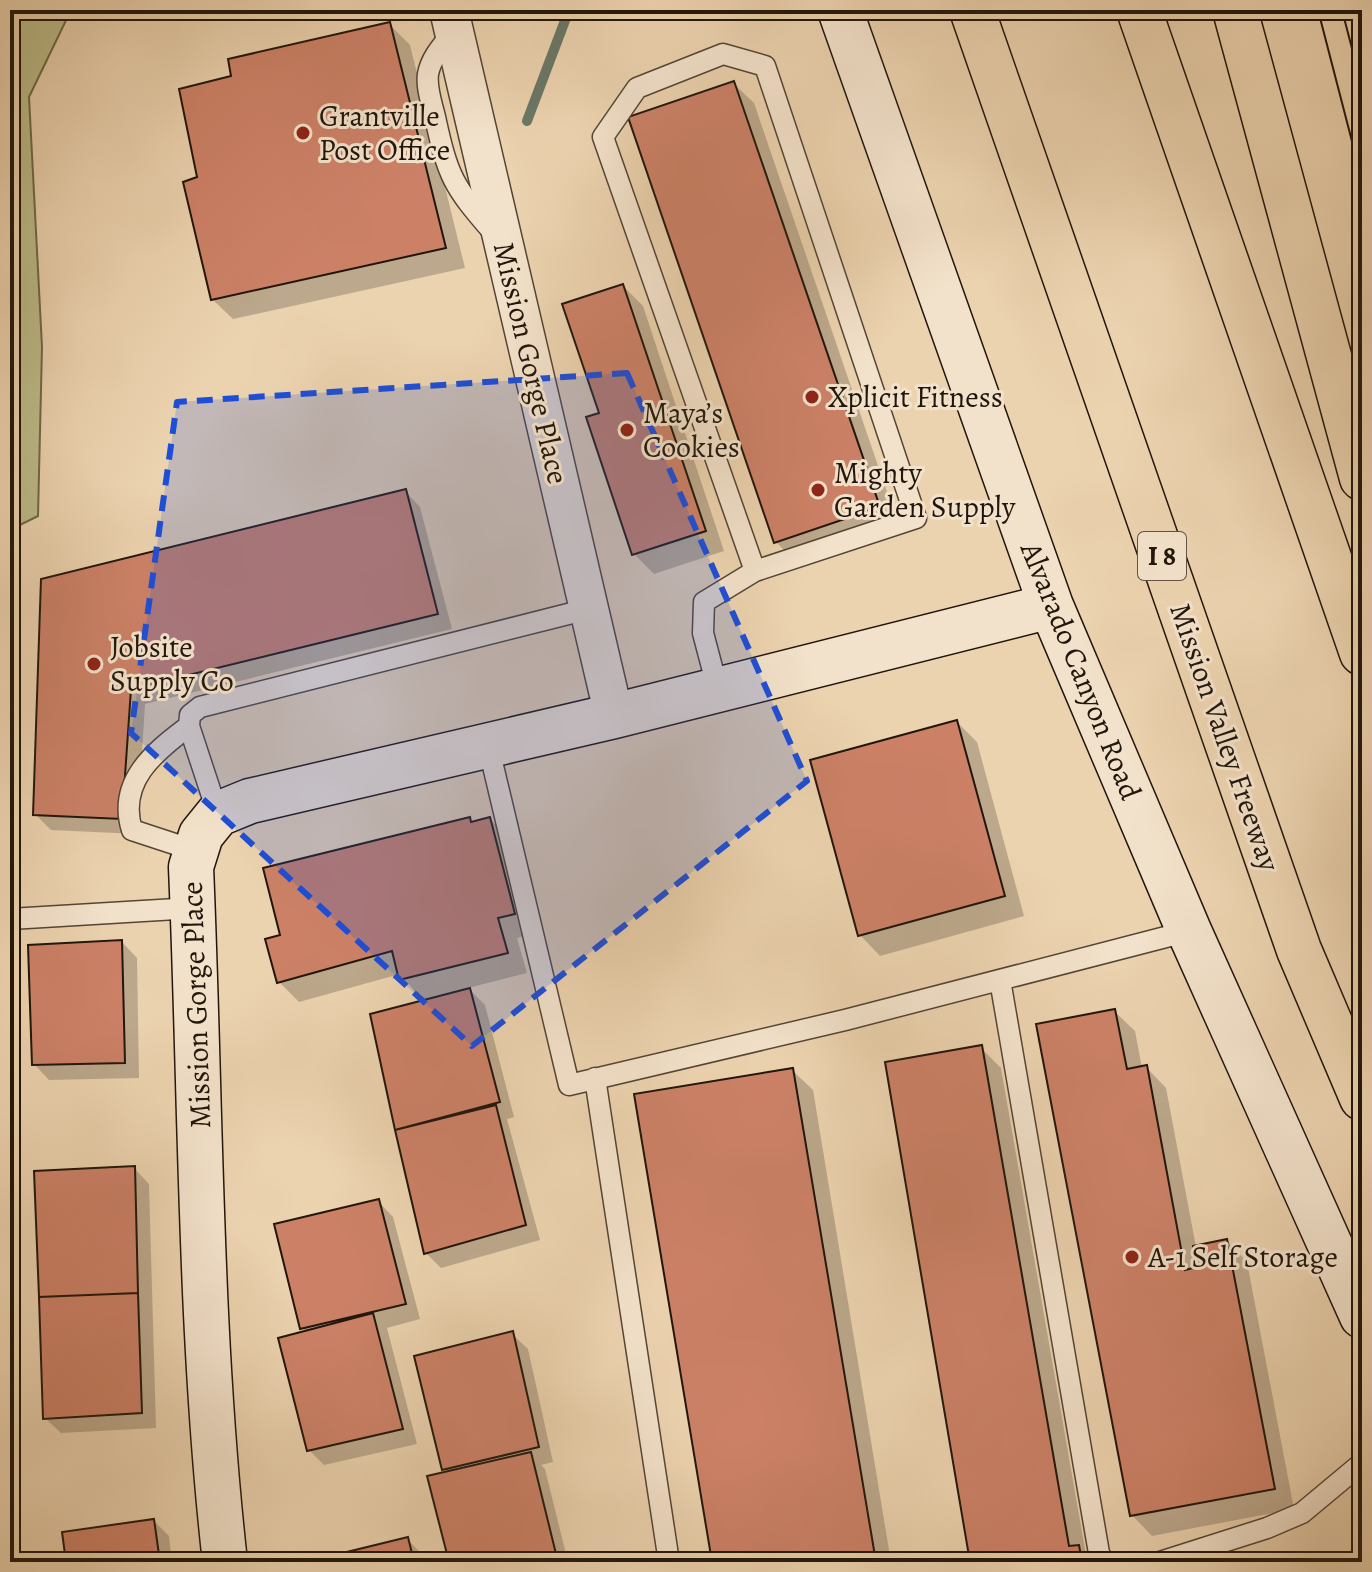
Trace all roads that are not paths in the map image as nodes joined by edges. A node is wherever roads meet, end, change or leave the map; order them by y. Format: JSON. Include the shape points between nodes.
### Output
{"nodes":[{"id":1,"x":840,"y":10,"type":"edge"},
{"id":2,"x":972,"y":10,"type":"edge"},
{"id":3,"x":1139,"y":10,"type":"edge"},
{"id":4,"x":1235,"y":10,"type":"edge"},
{"id":5,"x":452,"y":21,"type":"edge"},
{"id":6,"x":1362,"y":478,"type":"edge"},
{"id":7,"x":755,"y":571,"type":"junction"},
{"id":8,"x":1051,"y":606,"type":"junction"},
{"id":9,"x":588,"y":609,"type":"junction"},
{"id":10,"x":1362,"y":653,"type":"edge"},
{"id":11,"x":718,"y":690,"type":"junction"},
{"id":12,"x":614,"y":716,"type":"junction"},
{"id":13,"x":189,"y":726,"type":"junction"},
{"id":14,"x":488,"y":745,"type":"junction"},
{"id":15,"x":218,"y":814,"type":"junction"},
{"id":16,"x":196,"y":851,"type":"junction"},
{"id":17,"x":193,"y":908,"type":"junction"},
{"id":18,"x":10,"y":919,"type":"edge"},
{"id":19,"x":1189,"y":931,"type":"junction"},
{"id":20,"x":1000,"y":980,"type":"junction"},
{"id":21,"x":595,"y":1078,"type":"junction"},
{"id":22,"x":1362,"y":1098,"type":"edge"},
{"id":23,"x":1362,"y":1316,"type":"edge"},
{"id":24,"x":1362,"y":1463,"type":"edge"},
{"id":25,"x":225,"y":1562,"type":"edge"},
{"id":26,"x":669,"y":1562,"type":"edge"},
{"id":27,"x":1104,"y":1562,"type":"edge"},
{"id":28,"x":1160,"y":1562,"type":"edge"}],
"edges":[{"from":1,"to":8,"type":"street","name":"Alvarado Canyon Road"},
{"from":2,"to":22,"type":"highway","name":"Mission Valley Freeway","number":"I 8","via":[[1299,950]]},
{"from":3,"to":10,"type":"highway"},
{"from":4,"to":6,"type":"highway"},
{"from":5,"to":9,"type":"street","name":"Mission Gorge Place"},
{"from":7,"to":7,"type":"lane","via":[[603,137],[637,88],[723,54],[765,66],[916,518]]},
{"from":7,"to":11,"type":"lane","via":[[704,602],[703,633]]},
{"from":8,"to":11,"type":"street"},
{"from":8,"to":19,"type":"street","name":"Alvarado Canyon Road"},
{"from":9,"to":12,"type":"street","name":"Mission Gorge Place"},
{"from":9,"to":13,"type":"lane","via":[[200,707],[190,715]]},
{"from":11,"to":12,"type":"street"},
{"from":12,"to":14,"type":"street"},
{"from":13,"to":15,"type":"lane"},
{"from":13,"to":16,"type":"lane","via":[[143,766],[128,802],[132,830]]},
{"from":14,"to":15,"type":"street","via":[[289,790]]},
{"from":14,"to":21,"type":"lane","via":[[569,1085]]},
{"from":15,"to":16,"type":"street","name":"Mission Gorge Place"},
{"from":16,"to":17,"type":"street","name":"Mission Gorge Place","via":[[191,867]]},
{"from":17,"to":18,"type":"lane"},
{"from":17,"to":25,"type":"street","name":"Mission Gorge Place","via":[[205,1313]]},
{"from":19,"to":20,"type":"lane"},
{"from":19,"to":23,"type":"street","name":"Alvarado Canyon Road"},
{"from":20,"to":21,"type":"lane"},
{"from":20,"to":27,"type":"lane"},
{"from":21,"to":26,"type":"lane"},
{"from":24,"to":28,"type":"lane","via":[[1302,1513]]}]}
